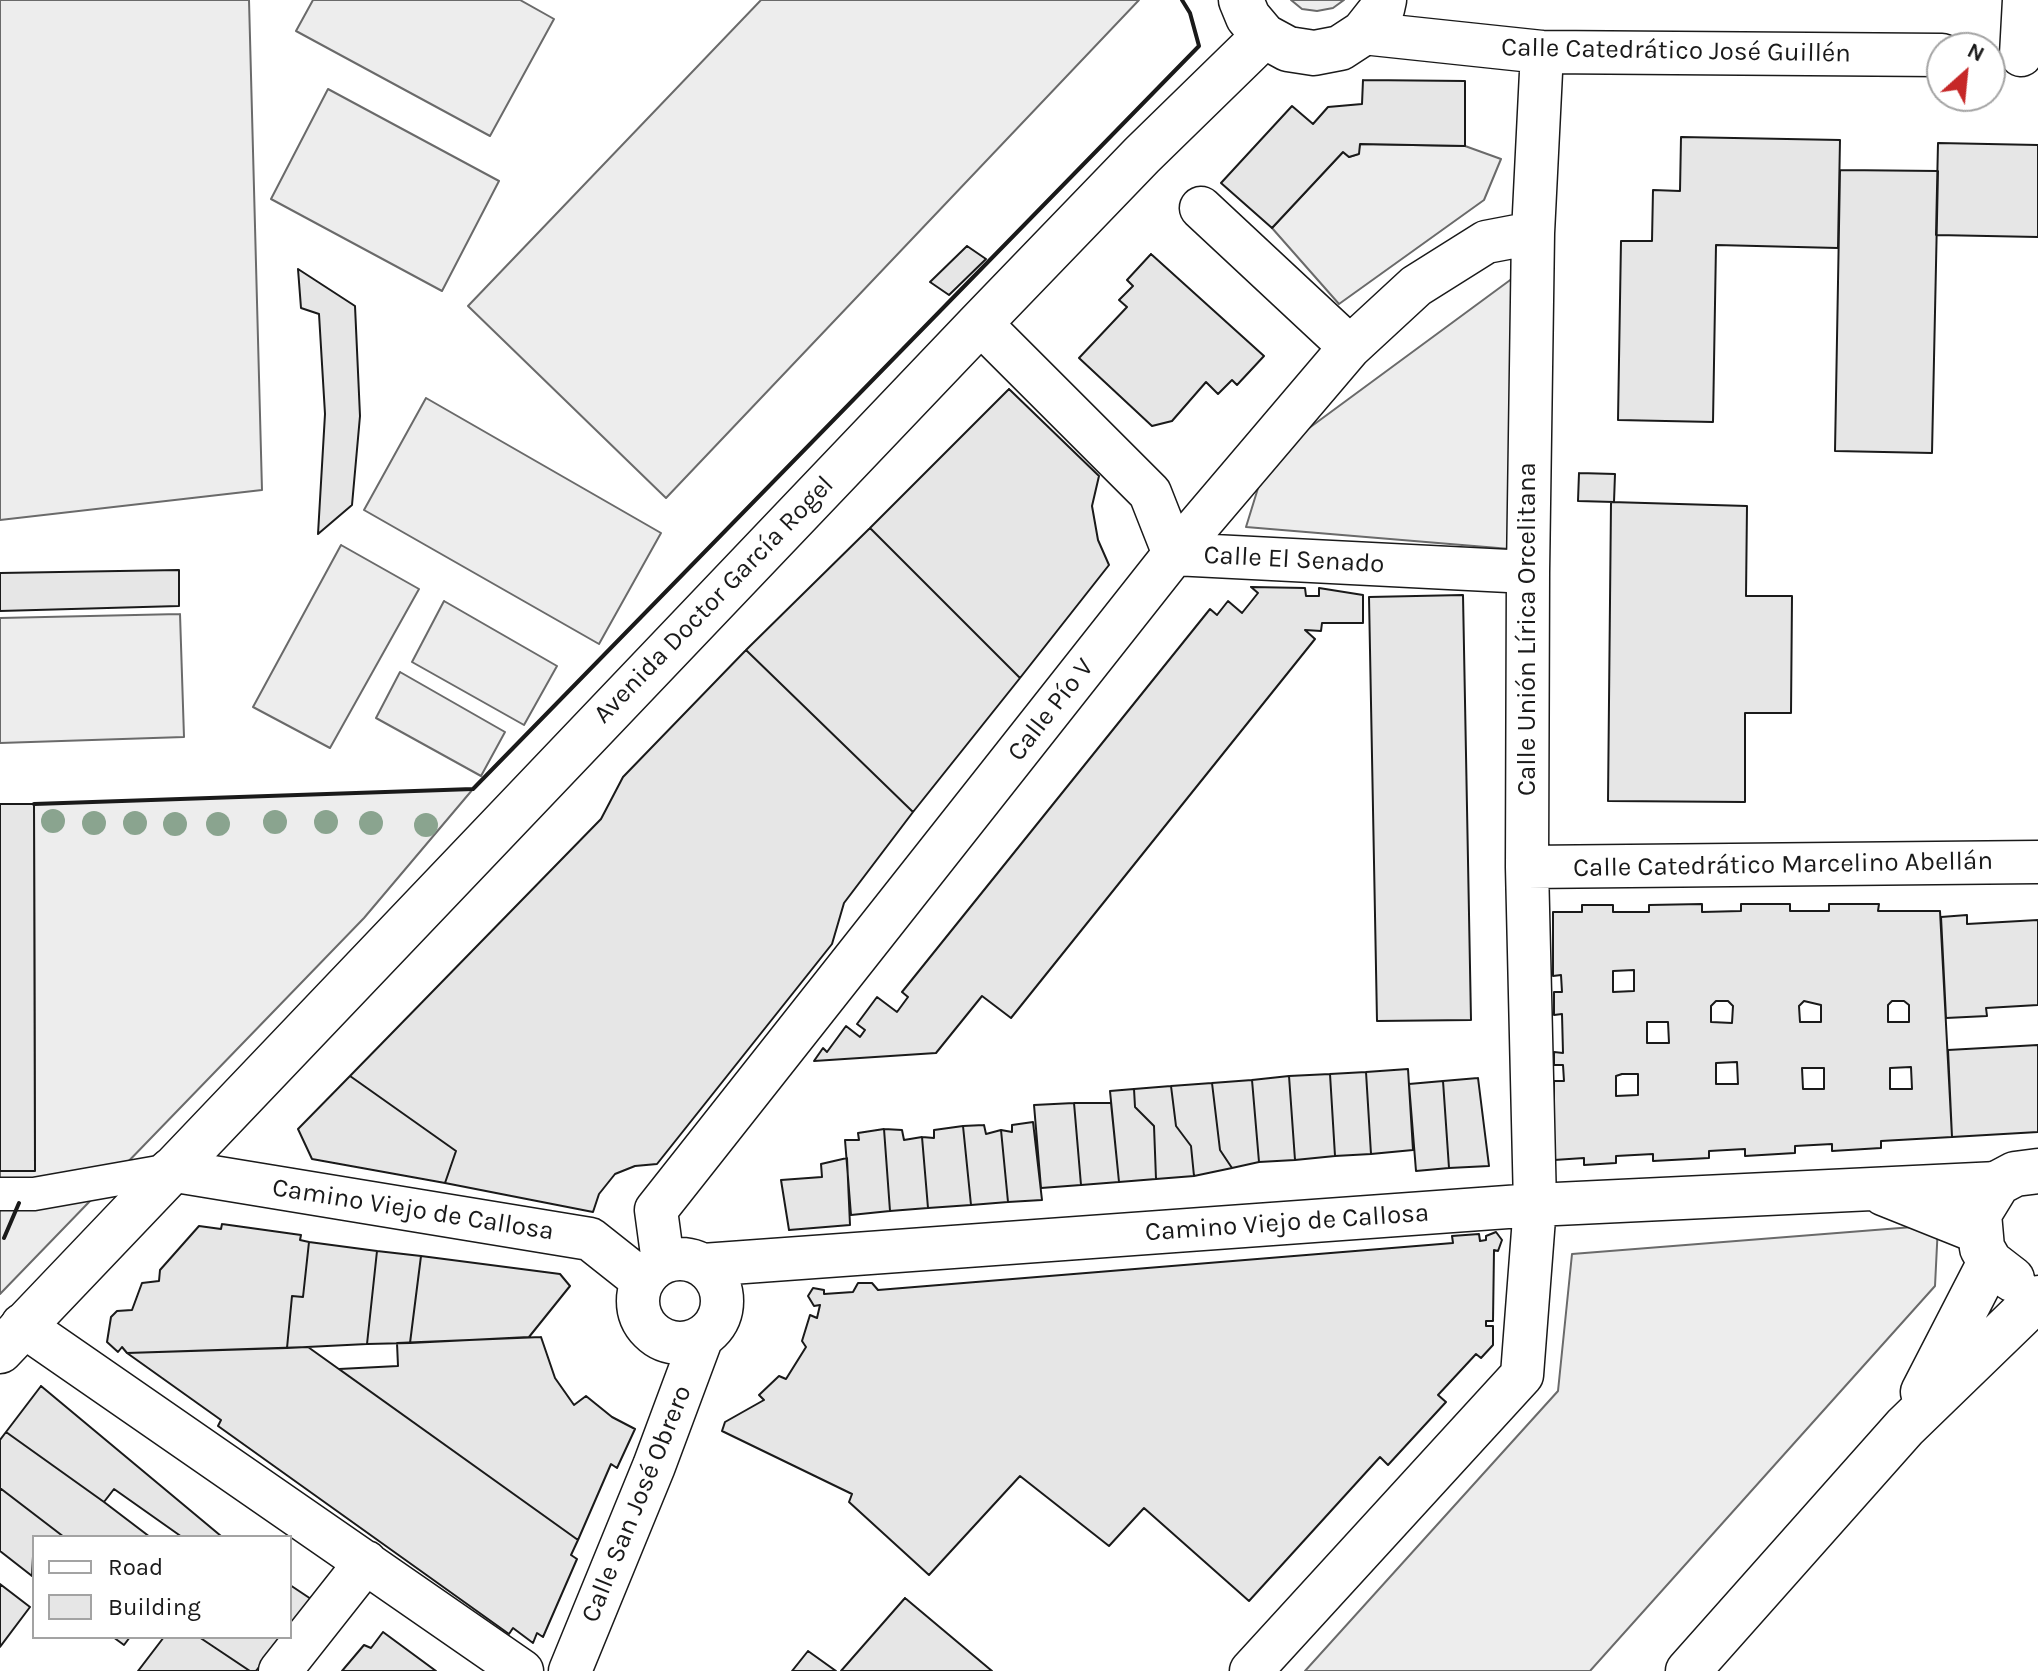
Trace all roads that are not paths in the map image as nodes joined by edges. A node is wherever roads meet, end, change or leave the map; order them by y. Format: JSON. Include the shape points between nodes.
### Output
{"nodes":[{"id":1,"x":1241,"y":0,"type":"edge"},
{"id":2,"x":2024,"y":0,"type":"edge"},
{"id":3,"x":1373,"y":17,"type":"edge"},
{"id":4,"x":1264,"y":36,"type":"junction"},
{"id":5,"x":1542,"y":52,"type":"junction"},
{"id":6,"x":1926,"y":55,"type":"edge"},
{"id":7,"x":2016,"y":55,"type":"edge"},
{"id":8,"x":1201,"y":208,"type":"dead end"},
{"id":9,"x":1533,"y":233,"type":"junction"},
{"id":10,"x":980,"y":323,"type":"junction"},
{"id":11,"x":1350,"y":347,"type":"junction"},
{"id":12,"x":1174,"y":554,"type":"junction"},
{"id":13,"x":1528,"y":572,"type":"junction"},
{"id":14,"x":2038,"y":862,"type":"edge"},
{"id":15,"x":1527,"y":867,"type":"junction"},
{"id":16,"x":170,"y":1170,"type":"junction"},
{"id":17,"x":2018,"y":1177,"type":"edge"},
{"id":18,"x":1871,"y":1189,"type":"junction"},
{"id":19,"x":0,"y":1194,"type":"edge"},
{"id":20,"x":1535,"y":1205,"type":"junction"},
{"id":21,"x":1984,"y":1247,"type":"junction"},
{"id":22,"x":669,"y":1269,"type":"junction"},
{"id":23,"x":2038,"y":1284,"type":"edge"},
{"id":24,"x":2038,"y":1298,"type":"edge"},
{"id":25,"x":702,"y":1337,"type":"junction"},
{"id":26,"x":11,"y":1338,"type":"edge"},
{"id":27,"x":1905,"y":1427,"type":"junction"},
{"id":28,"x":366,"y":1562,"type":"junction"},
{"id":29,"x":280,"y":1671,"type":"edge"},
{"id":30,"x":522,"y":1671,"type":"edge"},
{"id":31,"x":570,"y":1671,"type":"edge"},
{"id":32,"x":1251,"y":1671,"type":"edge"},
{"id":33,"x":1688,"y":1671,"type":"edge"}],
"edges":[{"from":1,"to":4,"type":"street"},
{"from":2,"to":7,"type":"street"},
{"from":3,"to":4,"type":"street","via":[[1340,48],[1314,53],[1288,49]]},
{"from":3,"to":5,"type":"street","name":"Calle Catedrático José Guillén"},
{"from":4,"to":10,"type":"street","name":"Avenida Doctor García Rogel"},
{"from":5,"to":6,"type":"street","name":"Calle Catedrático José Guillén"},
{"from":5,"to":9,"type":"street","name":"Calle Unión Lírica Orcelitana"},
{"from":8,"to":11,"type":"street"},
{"from":9,"to":11,"type":"street","name":"Calle Pío V","via":[[1474,249],[1416,286]]},
{"from":9,"to":13,"type":"street","name":"Calle Unión Lírica Orcelitana"},
{"from":10,"to":12,"type":"street","name":"Calle El Senado","via":[[1150,493]]},
{"from":10,"to":16,"type":"street","name":"Avenida Doctor García Rogel"},
{"from":11,"to":12,"type":"street","name":"Calle Pío V"},
{"from":12,"to":13,"type":"street","name":"Calle El Senado"},
{"from":12,"to":22,"type":"street","name":"Calle Pío V","via":[[656,1210]]},
{"from":13,"to":15,"type":"street","name":"Calle Unión Lírica Orcelitana"},
{"from":14,"to":15,"type":"street","name":"Calle Catedrático Marcelino Abellán"},
{"from":15,"to":20,"type":"street","name":"Calle Unión Lírica Orcelitana"},
{"from":16,"to":19,"type":"street","via":[[34,1194]]},
{"from":16,"to":22,"type":"street","name":"Camino Viejo de Callosa","via":[[590,1239]]},
{"from":16,"to":26,"type":"street","name":"Avenida Doctor García Rogel"},
{"from":17,"to":18,"type":"street","name":"Camino Viejo de Callosa"},
{"from":17,"to":21,"type":"street","via":[[1986,1197],[1979,1214]]},
{"from":18,"to":20,"type":"street","name":"Camino Viejo de Callosa"},
{"from":18,"to":21,"type":"street","name":"Camino Viejo de Callosa"},
{"from":20,"to":22,"type":"street","name":"Camino Viejo de Callosa"},
{"from":20,"to":32,"type":"street","name":"Calle Unión Lírica Orcelitana","via":[[1522,1375]]},
{"from":21,"to":23,"type":"street","via":[[2004,1275]]},
{"from":21,"to":27,"type":"street"},
{"from":22,"to":25,"type":"street","name":"Camino Viejo de Callosa","via":[[720,1287],[722,1301],[713,1327]]},
{"from":22,"to":25,"type":"street","via":[[638,1308],[651,1332],[676,1343]]},
{"from":24,"to":27,"type":"street"},
{"from":25,"to":31,"type":"street","name":"Calle San José Obrero"},
{"from":26,"to":28,"type":"street"},
{"from":27,"to":33,"type":"street"},
{"from":28,"to":29,"type":"street"},
{"from":28,"to":30,"type":"street"}]}
